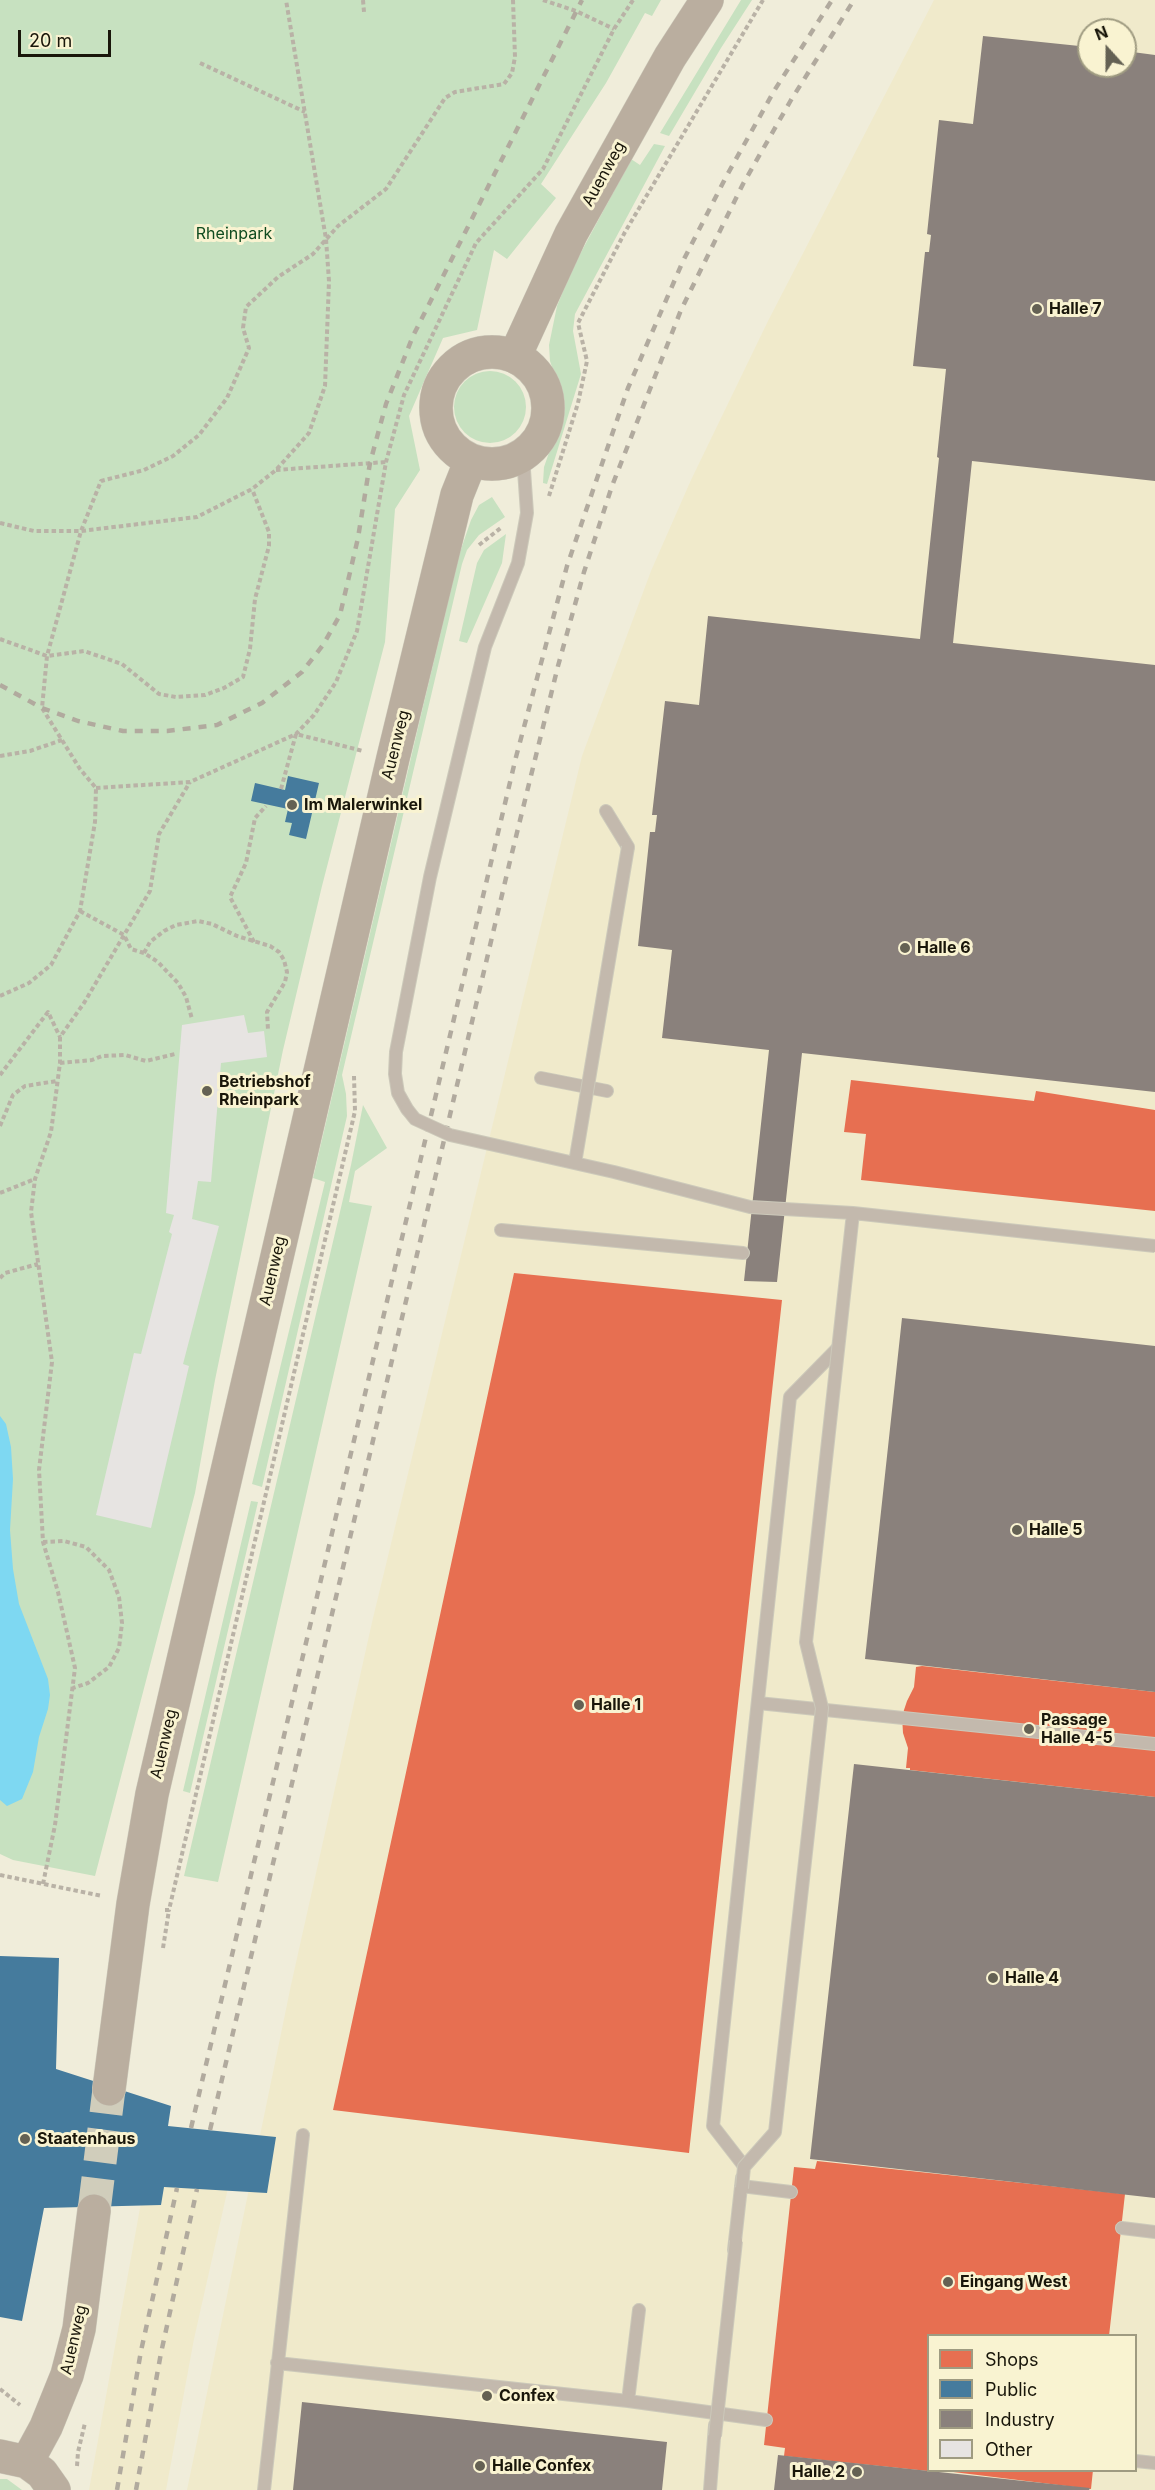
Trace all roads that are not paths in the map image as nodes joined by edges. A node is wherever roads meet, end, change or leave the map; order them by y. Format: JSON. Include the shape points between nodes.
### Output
{"nodes":[{"id":1,"x":707,"y":0,"type":"edge"},
{"id":2,"x":515,"y":356,"type":"junction"},
{"id":3,"x":523,"y":456,"type":"junction"},
{"id":4,"x":471,"y":460,"type":"junction"},
{"id":5,"x":606,"y":811,"type":"dead end"},
{"id":6,"x":541,"y":1078,"type":"dead end"},
{"id":7,"x":607,"y":1091,"type":"dead end"},
{"id":8,"x":575,"y":1163,"type":"junction"},
{"id":9,"x":853,"y":1213,"type":"junction"},
{"id":10,"x":501,"y":1230,"type":"dead end"},
{"id":11,"x":1155,"y":1246,"type":"edge"},
{"id":12,"x":743,"y":1253,"type":"dead end"},
{"id":13,"x":838,"y":1348,"type":"junction"},
{"id":14,"x":807,"y":1647,"type":"junction"},
{"id":15,"x":758,"y":1702,"type":"junction"},
{"id":16,"x":822,"y":1708,"type":"junction"},
{"id":17,"x":1155,"y":1744,"type":"edge"},
{"id":18,"x":109,"y":2089,"type":"tunnel mouth"},
{"id":19,"x":303,"y":2135,"type":"dead end"},
{"id":20,"x":744,"y":2166,"type":"junction"},
{"id":21,"x":741,"y":2186,"type":"junction"},
{"id":22,"x":791,"y":2192,"type":"dead end"},
{"id":23,"x":94,"y":2211,"type":"tunnel mouth"},
{"id":24,"x":1122,"y":2228,"type":"dead end"},
{"id":25,"x":1155,"y":2232,"type":"edge"},
{"id":26,"x":639,"y":2310,"type":"dead end"},
{"id":27,"x":277,"y":2363,"type":"junction"},
{"id":28,"x":628,"y":2401,"type":"junction"},
{"id":29,"x":716,"y":2413,"type":"junction"},
{"id":30,"x":766,"y":2420,"type":"dead end"},
{"id":31,"x":13,"y":2459,"type":"edge"},
{"id":32,"x":1137,"y":2461,"type":"edge"},
{"id":33,"x":1155,"y":2463,"type":"edge"},
{"id":34,"x":54,"y":2490,"type":"edge"},
{"id":35,"x":264,"y":2490,"type":"edge"},
{"id":36,"x":710,"y":2490,"type":"edge"}],
"edges":[{"from":1,"to":2,"type":"street","name":"Auenweg","via":[[670,57],[571,234]]},
{"from":2,"to":3,"type":"street","via":[[541,379],[549,412],[545,429]]},
{"from":2,"to":4,"type":"street","via":[[496,352],[476,354],[459,363],[445,378],[437,396],[436,416],[442,434],[454,450]]},
{"from":3,"to":4,"type":"street","via":[[498,464]]},
{"from":3,"to":8,"type":"lane","bridge":true,"via":[[527,513],[518,563],[485,647],[430,877],[395,1074],[398,1093],[415,1119],[450,1135]]},
{"from":4,"to":18,"type":"street","name":"Auenweg","via":[[457,495],[393,758],[155,1783],[133,1904]]},
{"from":5,"to":8,"type":"lane","bridge":true,"via":[[628,847]]},
{"from":6,"to":7,"type":"lane"},
{"from":8,"to":9,"type":"lane","bridge":true,"via":[[750,1207]]},
{"from":9,"to":11,"type":"lane","bridge":true},
{"from":9,"to":14,"type":"lane","bridge":true},
{"from":10,"to":12,"type":"lane"},
{"from":11,"to":13,"type":"lane","via":[[852,1213]]},
{"from":13,"to":14,"type":"lane"},
{"from":13,"to":15,"type":"lane","via":[[790,1397]]},
{"from":14,"to":16,"type":"lane"},
{"from":14,"to":36,"type":"lane","bridge":true,"via":[[822,1708],[775,2132],[744,2168]]},
{"from":15,"to":16,"type":"lane"},
{"from":15,"to":20,"type":"lane","via":[[713,2126]]},
{"from":16,"to":17,"type":"lane"},
{"from":16,"to":20,"type":"lane","via":[[775,2131]]},
{"from":19,"to":27,"type":"lane"},
{"from":20,"to":21,"type":"lane"},
{"from":21,"to":22,"type":"lane"},
{"from":21,"to":29,"type":"lane"},
{"from":23,"to":31,"type":"street","name":"Auenweg","via":[[79,2329],[67,2375],[46,2427]]},
{"from":24,"to":25,"type":"lane"},
{"from":26,"to":28,"type":"lane"},
{"from":27,"to":28,"type":"lane"},
{"from":27,"to":35,"type":"lane"},
{"from":28,"to":29,"type":"lane"},
{"from":29,"to":30,"type":"lane"},
{"from":29,"to":36,"type":"lane"},
{"from":31,"to":34,"type":"street","via":[[42,2473]]},
{"from":32,"to":33,"type":"lane"}]}
